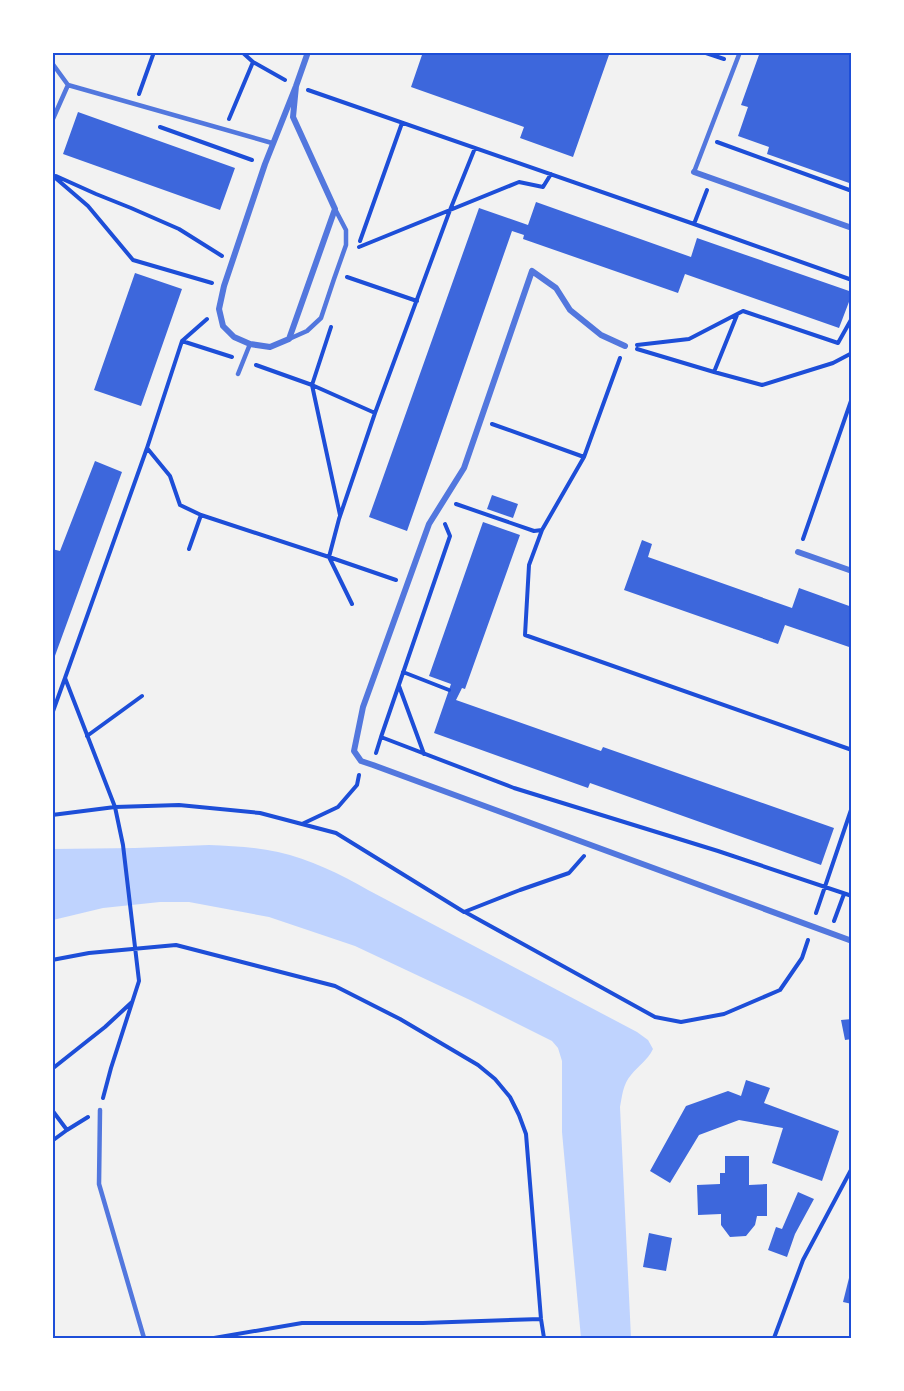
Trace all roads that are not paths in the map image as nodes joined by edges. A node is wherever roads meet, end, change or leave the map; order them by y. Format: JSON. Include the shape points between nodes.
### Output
{"nodes":[{"id":1,"x":308,"y":52,"type":"edge"},
{"id":2,"x":740,"y":52,"type":"edge"},
{"id":3,"x":52,"y":63,"type":"edge"},
{"id":4,"x":68,"y":85,"type":"junction"},
{"id":5,"x":296,"y":86,"type":"junction"},
{"id":6,"x":54,"y":112,"type":"edge"},
{"id":7,"x":52,"y":121,"type":"edge"},
{"id":8,"x":272,"y":143,"type":"junction"},
{"id":9,"x":694,"y":172,"type":"joint"},
{"id":10,"x":335,"y":209,"type":"junction"},
{"id":11,"x":852,"y":228,"type":"edge"},
{"id":12,"x":290,"y":339,"type":"junction"},
{"id":13,"x":250,"y":344,"type":"junction"},
{"id":14,"x":625,"y":346,"type":"road end"},
{"id":15,"x":237,"y":374,"type":"dead end"},
{"id":16,"x":798,"y":552,"type":"road end"},
{"id":17,"x":852,"y":571,"type":"edge"},
{"id":18,"x":852,"y":941,"type":"edge"},
{"id":19,"x":100,"y":1110,"type":"road end"},
{"id":20,"x":144,"y":1338,"type":"edge"}],
"edges":[{"from":1,"to":5,"type":"street"},
{"from":2,"to":9,"type":"lane"},
{"from":3,"to":4,"type":"lane"},
{"from":4,"to":6,"type":"lane"},
{"from":4,"to":8,"type":"lane"},
{"from":5,"to":8,"type":"street"},
{"from":5,"to":10,"type":"street","via":[[293,117]]},
{"from":6,"to":7,"type":"lane"},
{"from":8,"to":13,"type":"street","via":[[219,309],[223,326],[234,337]]},
{"from":9,"to":11,"type":"street"},
{"from":10,"to":12,"type":"street"},
{"from":10,"to":12,"type":"lane","via":[[346,230],[346,245],[321,318]]},
{"from":12,"to":13,"type":"street","via":[[270,347]]},
{"from":13,"to":15,"type":"lane"},
{"from":14,"to":18,"type":"street","via":[[601,335],[570,310],[556,288],[532,271],[464,468],[429,524],[363,707],[354,751],[361,760]]},
{"from":16,"to":17,"type":"street"},
{"from":19,"to":20,"type":"lane","via":[[99,1184]]}]}
